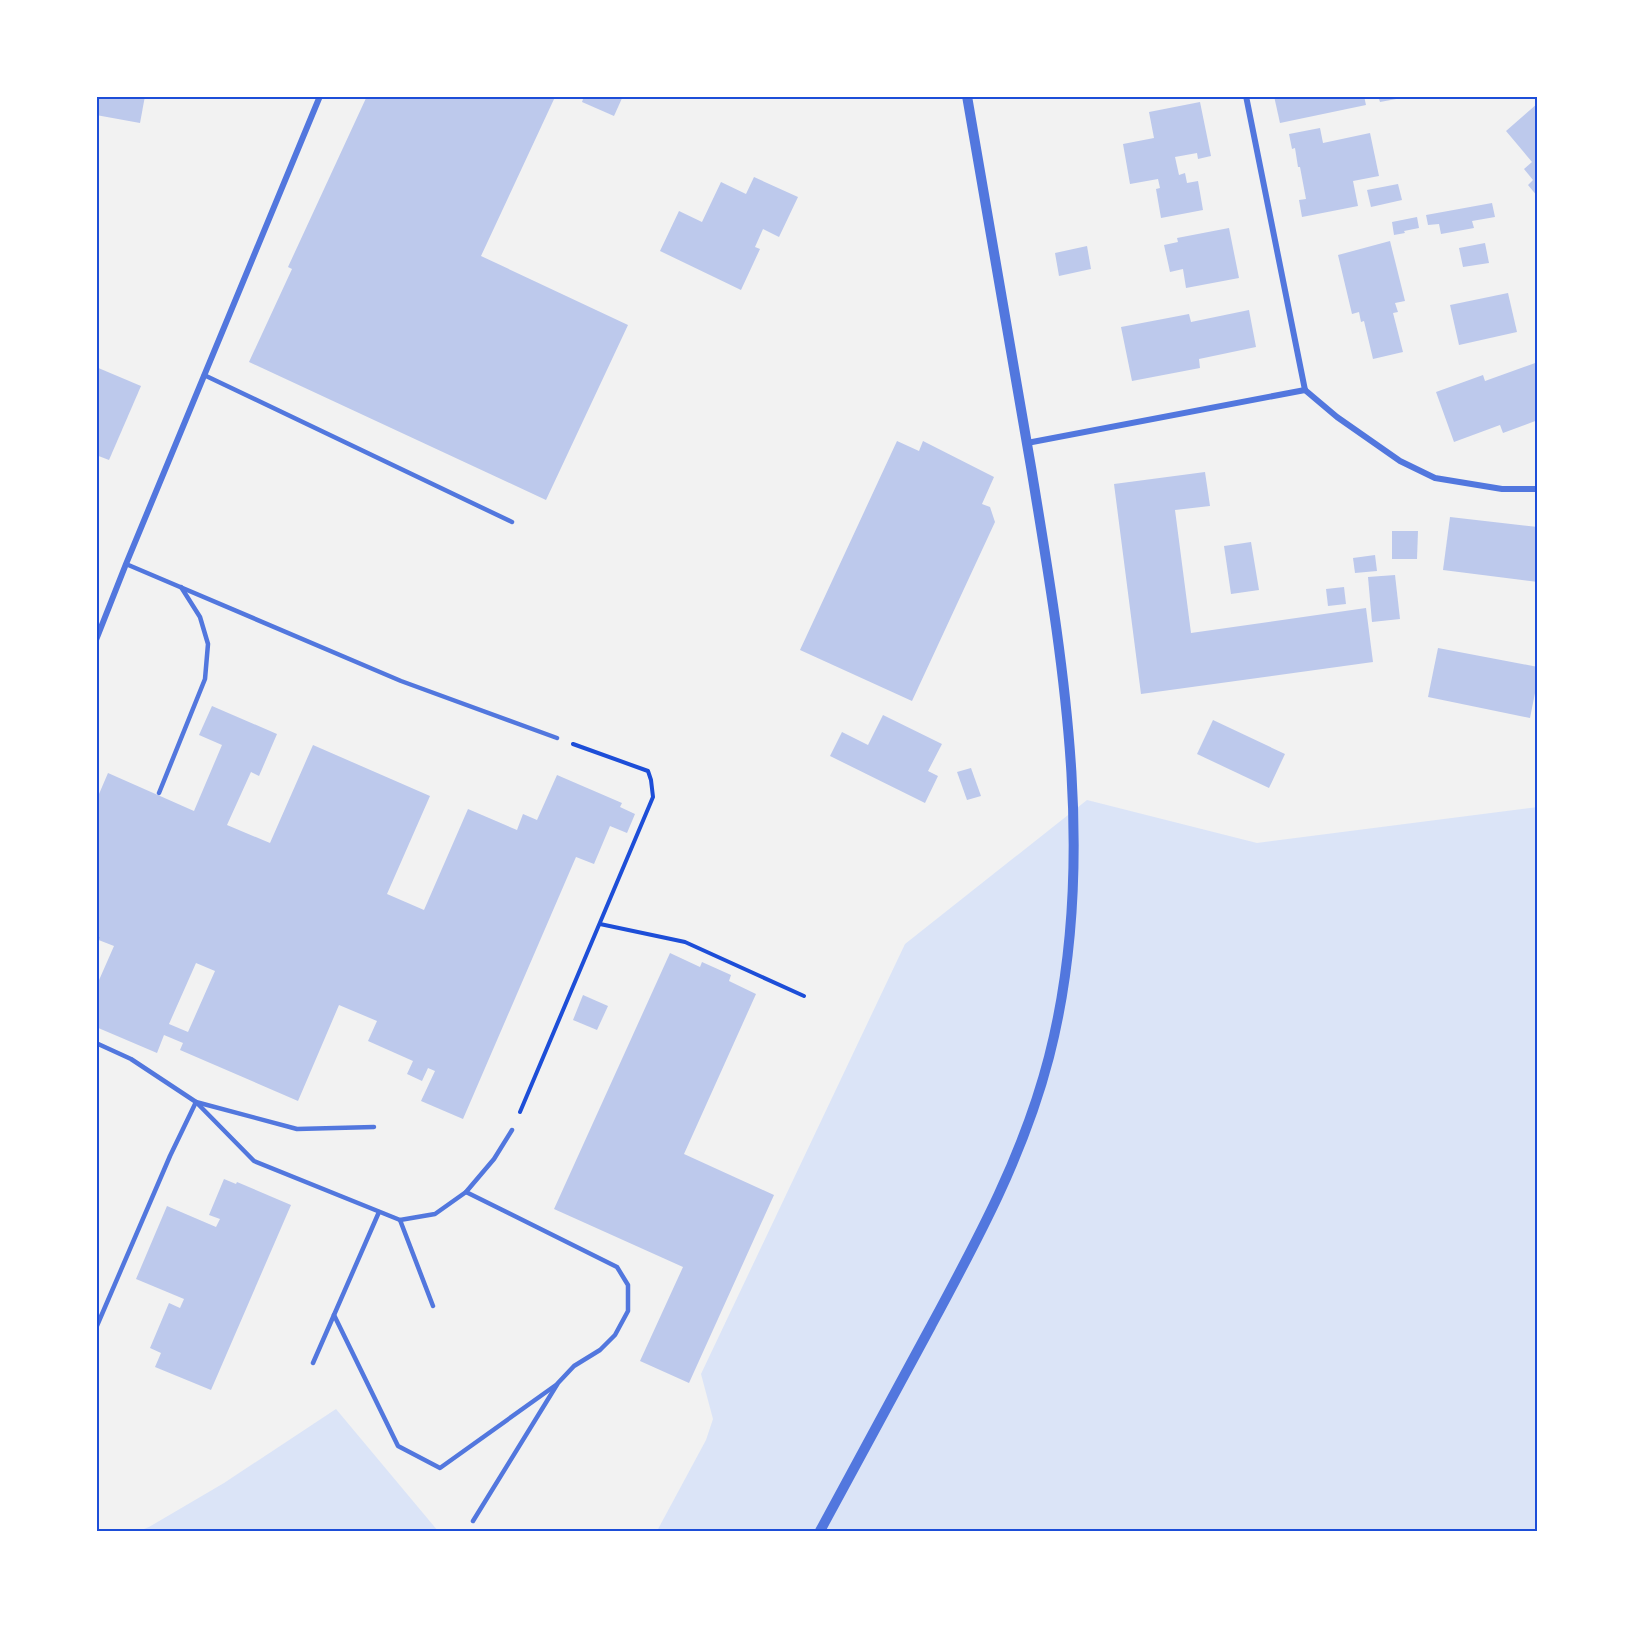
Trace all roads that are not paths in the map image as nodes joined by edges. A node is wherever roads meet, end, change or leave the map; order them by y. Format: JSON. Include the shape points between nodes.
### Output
{"nodes":[{"id":1,"x":320,"y":96,"type":"edge"},
{"id":2,"x":967,"y":96,"type":"edge"},
{"id":3,"x":1246,"y":96,"type":"edge"},
{"id":4,"x":204,"y":375,"type":"junction"},
{"id":5,"x":1305,"y":390,"type":"junction"},
{"id":6,"x":1027,"y":443,"type":"junction"},
{"id":7,"x":1538,"y":489,"type":"edge"},
{"id":8,"x":512,"y":522,"type":"dead end"},
{"id":9,"x":126,"y":564,"type":"junction"},
{"id":10,"x":181,"y":587,"type":"junction"},
{"id":11,"x":96,"y":640,"type":"edge"},
{"id":12,"x":557,"y":738,"type":"road end"},
{"id":13,"x":159,"y":793,"type":"dead end"},
{"id":14,"x":96,"y":1043,"type":"edge"},
{"id":15,"x":196,"y":1102,"type":"junction"},
{"id":16,"x":374,"y":1126,"type":"dead end"},
{"id":17,"x":512,"y":1130,"type":"road end"},
{"id":18,"x":466,"y":1192,"type":"junction"},
{"id":19,"x":379,"y":1212,"type":"junction"},
{"id":20,"x":400,"y":1220,"type":"junction"},
{"id":21,"x":433,"y":1305,"type":"dead end"},
{"id":22,"x":334,"y":1315,"type":"junction"},
{"id":23,"x":96,"y":1328,"type":"edge"},
{"id":24,"x":313,"y":1363,"type":"dead end"},
{"id":25,"x":558,"y":1383,"type":"junction"},
{"id":26,"x":473,"y":1521,"type":"dead end"},
{"id":27,"x":820,"y":1531,"type":"edge"}],
"edges":[{"from":1,"to":4,"type":"street"},
{"from":2,"to":6,"type":"street"},
{"from":3,"to":5,"type":"street"},
{"from":4,"to":8,"type":"lane"},
{"from":4,"to":9,"type":"street"},
{"from":5,"to":6,"type":"street"},
{"from":5,"to":7,"type":"street","via":[[1400,461],[1435,478],[1502,489]]},
{"from":6,"to":27,"type":"street","via":[[1056,621],[1070,742],[1075,865],[1062,1004],[1019,1150],[986,1225]]},
{"from":9,"to":10,"type":"lane"},
{"from":9,"to":11,"type":"street"},
{"from":10,"to":12,"type":"lane","via":[[401,681]]},
{"from":10,"to":13,"type":"lane","via":[[200,617],[208,644],[205,679]]},
{"from":14,"to":15,"type":"lane","via":[[131,1059]]},
{"from":15,"to":16,"type":"lane","via":[[297,1129]]},
{"from":15,"to":19,"type":"lane","via":[[254,1161]]},
{"from":15,"to":23,"type":"lane"},
{"from":17,"to":18,"type":"lane"},
{"from":18,"to":20,"type":"lane","via":[[435,1214]]},
{"from":18,"to":25,"type":"lane","via":[[617,1267],[628,1285],[628,1311],[615,1335]]},
{"from":19,"to":20,"type":"lane"},
{"from":19,"to":22,"type":"lane"},
{"from":20,"to":21,"type":"lane"},
{"from":22,"to":24,"type":"lane"},
{"from":22,"to":25,"type":"lane","via":[[398,1446],[440,1468]]},
{"from":25,"to":26,"type":"lane"}]}
